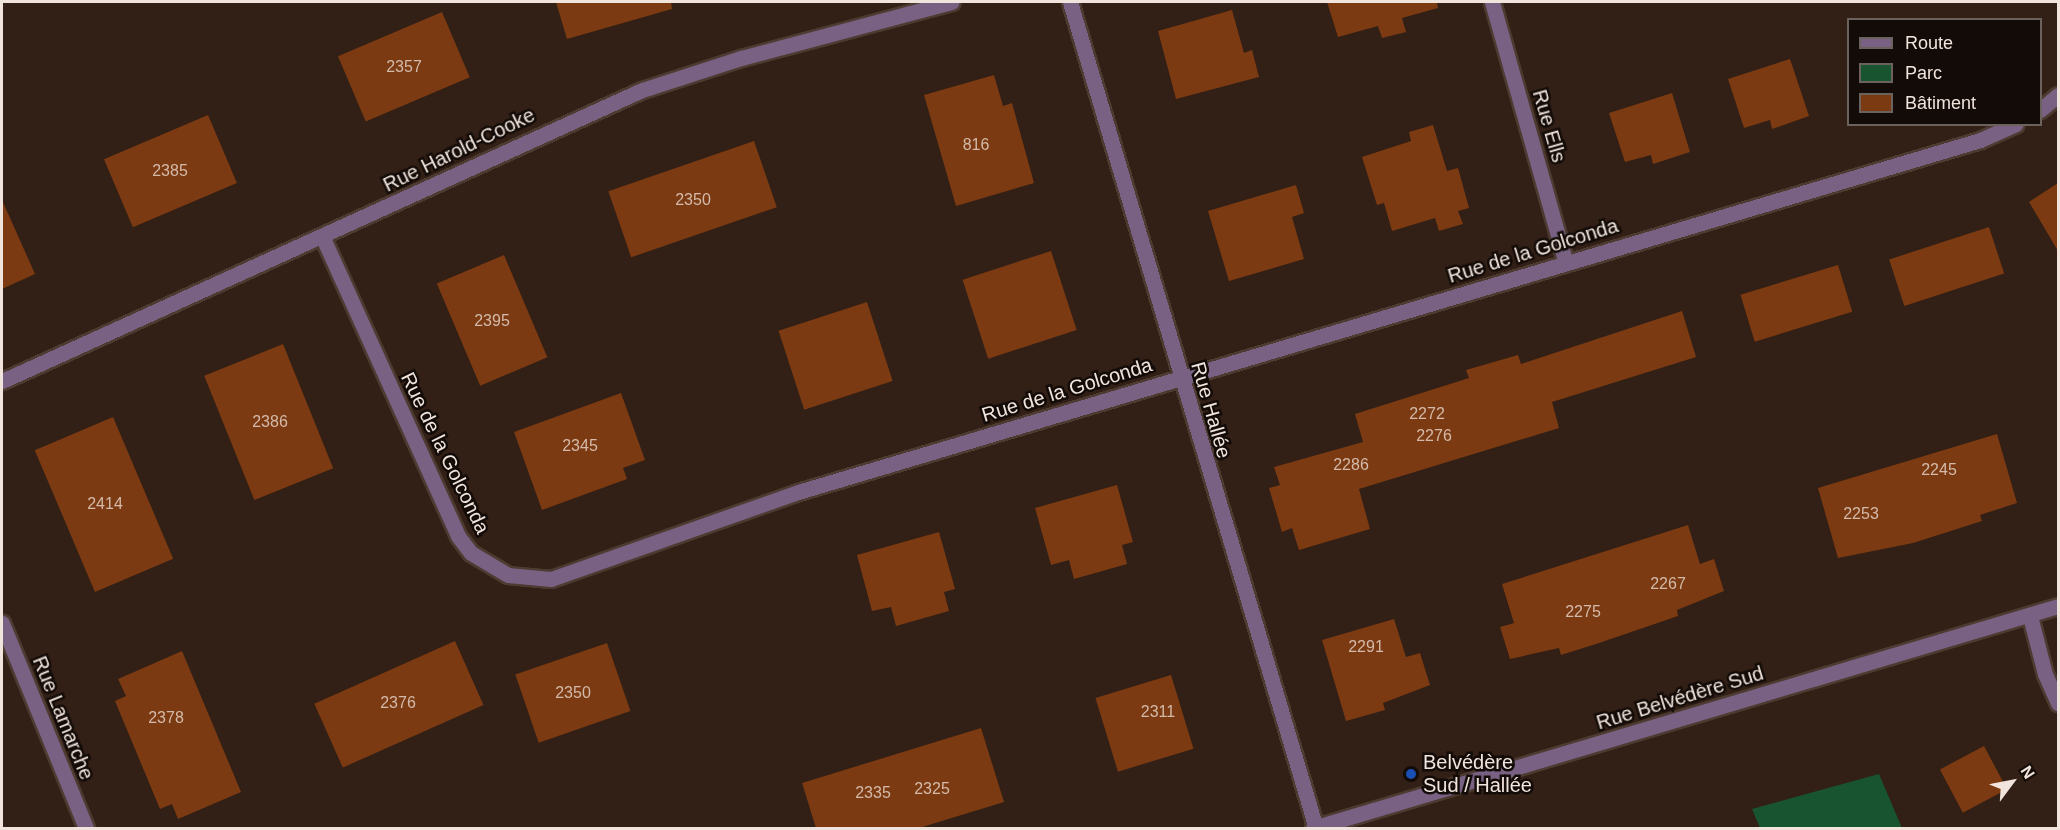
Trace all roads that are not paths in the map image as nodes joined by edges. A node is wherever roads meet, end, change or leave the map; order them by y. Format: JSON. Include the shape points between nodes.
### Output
{"nodes":[{"id":1,"x":952,"y":2,"type":"edge"},
{"id":2,"x":1070,"y":2,"type":"edge"},
{"id":3,"x":1492,"y":2,"type":"edge"},
{"id":4,"x":2058,"y":95,"type":"edge"},
{"id":5,"x":2042,"y":108,"type":"edge"},
{"id":6,"x":2012,"y":126,"type":"edge"},
{"id":7,"x":323,"y":238,"type":"junction"},
{"id":8,"x":1566,"y":263,"type":"junction"},
{"id":9,"x":1180,"y":378,"type":"junction"},
{"id":10,"x":2,"y":381,"type":"edge"},
{"id":11,"x":2058,"y":606,"type":"edge"},
{"id":12,"x":2030,"y":616,"type":"junction"},
{"id":13,"x":2,"y":623,"type":"edge"},
{"id":14,"x":2058,"y":702,"type":"edge"},
{"id":15,"x":86,"y":828,"type":"edge"},
{"id":16,"x":1315,"y":828,"type":"edge"}],
"edges":[{"from":1,"to":7,"type":"street","name":"Rue Harold-Cooke","via":[[741,58],[642,90]]},
{"from":2,"to":9,"type":"street","name":"Rue Hallée"},
{"from":3,"to":8,"type":"street","name":"Rue Ells"},
{"from":4,"to":5,"type":"street"},
{"from":6,"to":8,"type":"street","name":"Rue de la Golconda","via":[[1980,140]]},
{"from":7,"to":9,"type":"street","name":"Rue de la Golconda","via":[[458,536],[488,566],[529,579],[572,573],[732,512]]},
{"from":7,"to":10,"type":"street","name":"Rue Harold-Cooke"},
{"from":8,"to":9,"type":"street","name":"Rue de la Golconda"},
{"from":9,"to":16,"type":"street","name":"Rue Hallée"},
{"from":11,"to":12,"type":"street","name":"Rue Belvédère Sud"},
{"from":12,"to":14,"type":"street","via":[[2045,674]]},
{"from":12,"to":16,"type":"street","name":"Rue Belvédère Sud"},
{"from":13,"to":15,"type":"street","name":"Rue Lamarche"}]}
